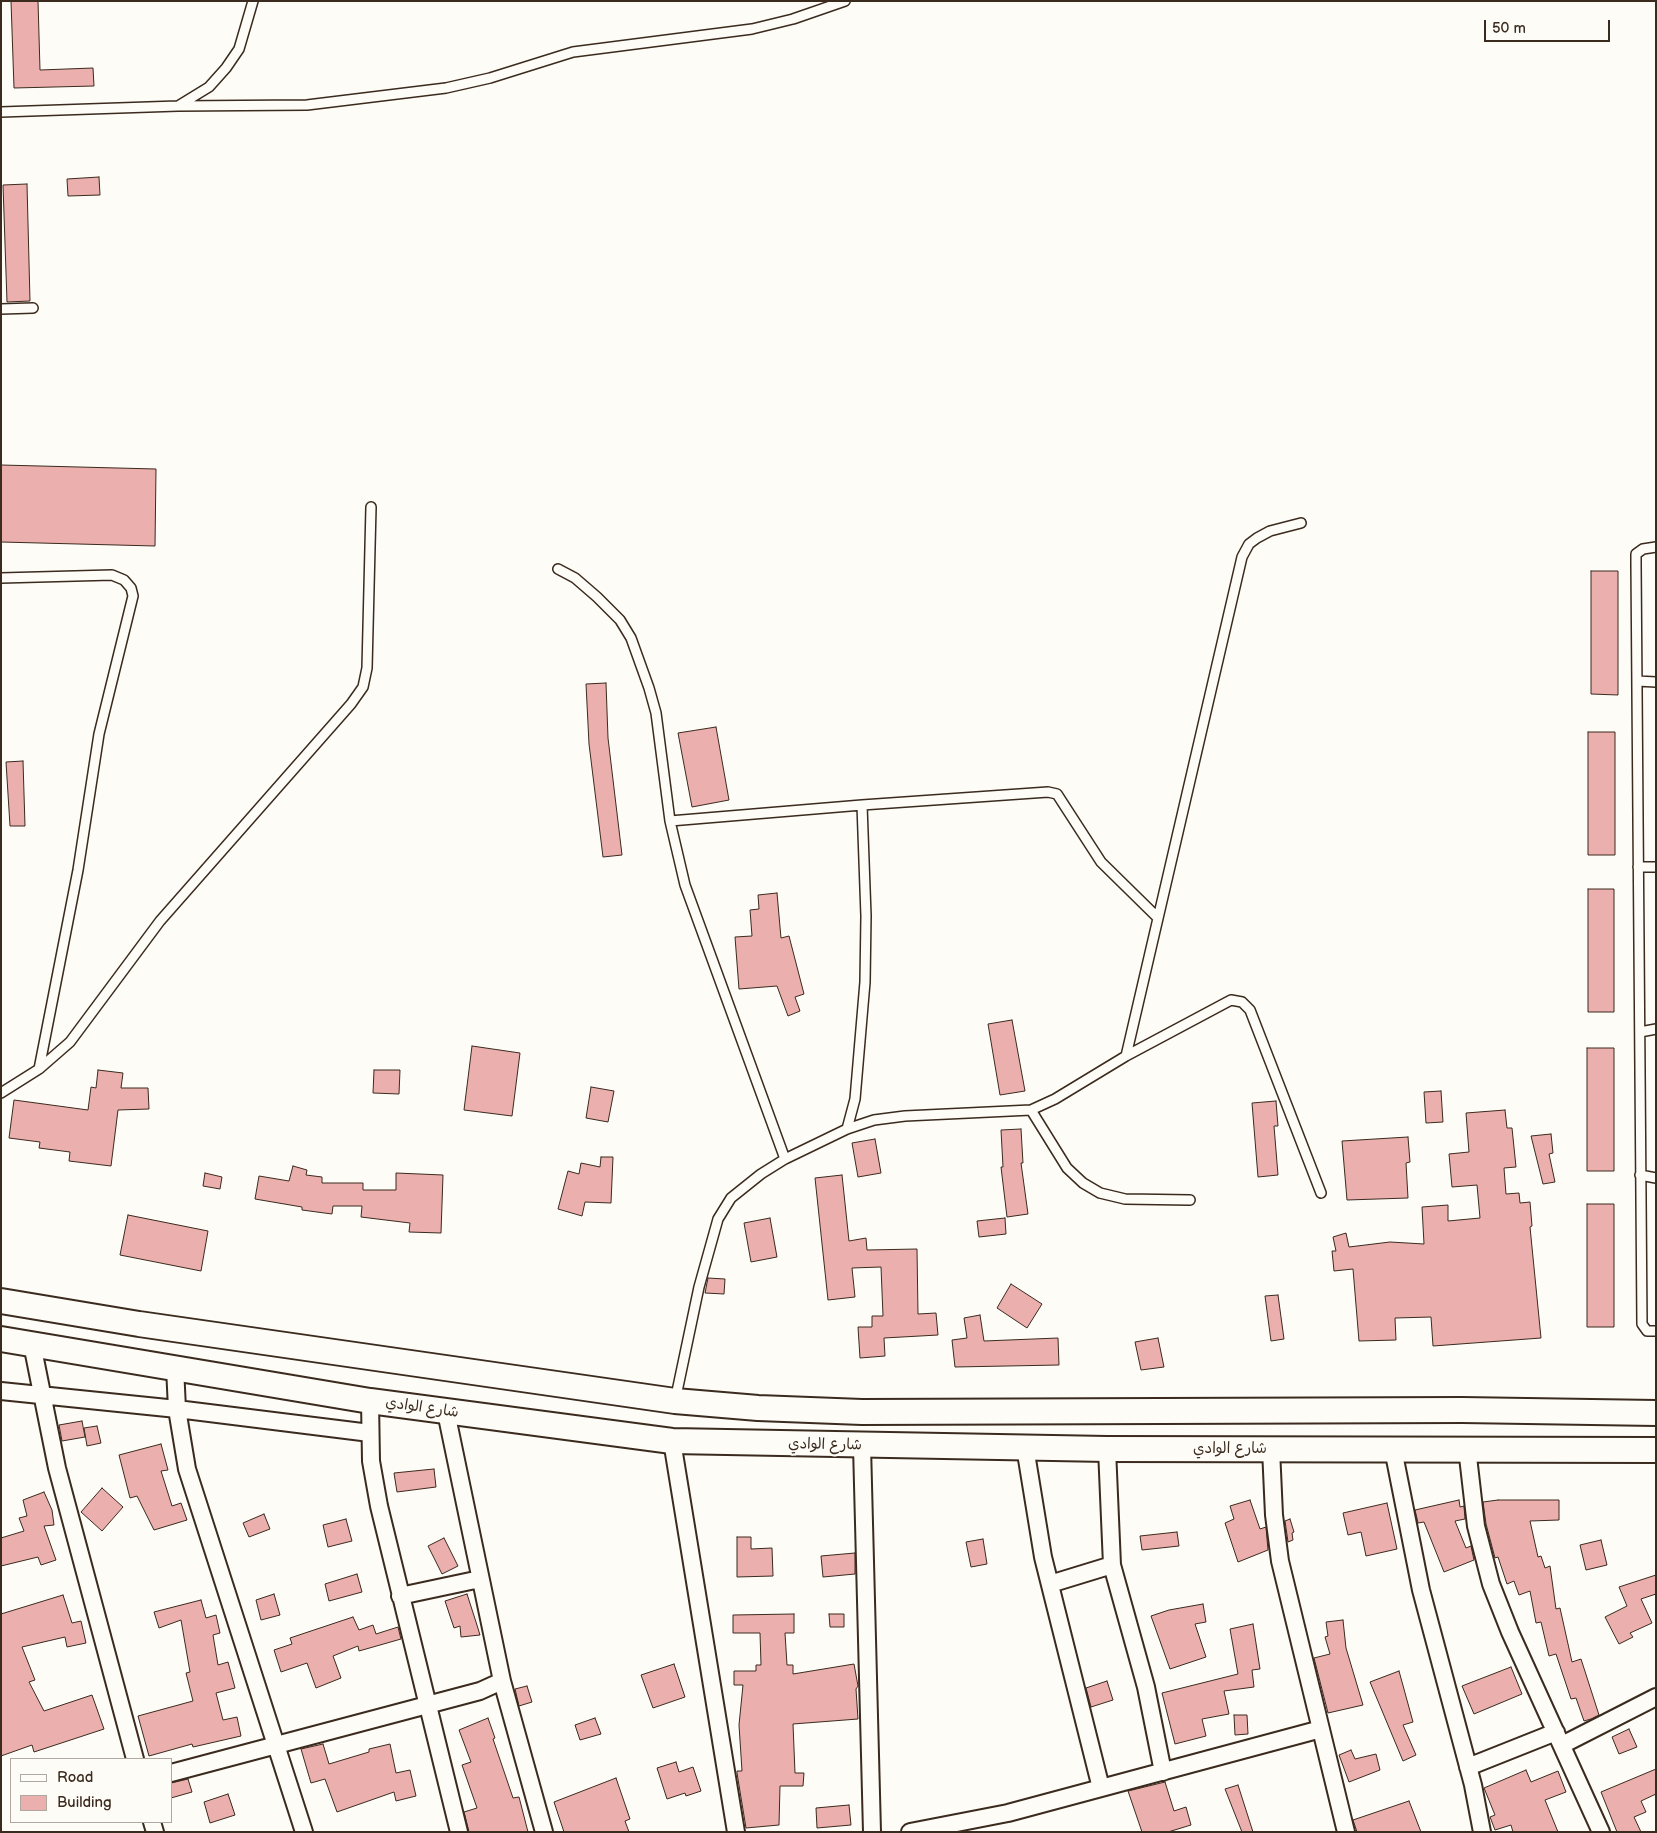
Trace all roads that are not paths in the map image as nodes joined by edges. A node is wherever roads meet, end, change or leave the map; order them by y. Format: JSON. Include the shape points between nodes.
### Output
{"nodes":[{"id":1,"x":253,"y":1,"type":"edge"},
{"id":2,"x":845,"y":1,"type":"edge"},
{"id":3,"x":178,"y":106,"type":"junction"},
{"id":4,"x":1,"y":112,"type":"edge"},
{"id":5,"x":33,"y":308,"type":"dead end"},
{"id":6,"x":1,"y":309,"type":"edge"},
{"id":7,"x":371,"y":507,"type":"dead end"},
{"id":8,"x":1301,"y":523,"type":"dead end"},
{"id":9,"x":1656,"y":547,"type":"edge"},
{"id":10,"x":558,"y":569,"type":"dead end"},
{"id":11,"x":1,"y":578,"type":"edge"},
{"id":12,"x":1636,"y":681,"type":"junction"},
{"id":13,"x":1656,"y":682,"type":"edge"},
{"id":14,"x":862,"y":805,"type":"junction"},
{"id":15,"x":670,"y":821,"type":"junction"},
{"id":16,"x":1638,"y":867,"type":"junction"},
{"id":17,"x":1656,"y":867,"type":"edge"},
{"id":18,"x":1158,"y":918,"type":"junction"},
{"id":19,"x":1656,"y":1029,"type":"edge"},
{"id":20,"x":1640,"y":1032,"type":"junction"},
{"id":21,"x":1126,"y":1056,"type":"junction"},
{"id":22,"x":39,"y":1069,"type":"junction"},
{"id":23,"x":1,"y":1093,"type":"edge"},
{"id":24,"x":1031,"y":1110,"type":"junction"},
{"id":25,"x":847,"y":1129,"type":"junction"},
{"id":26,"x":785,"y":1160,"type":"junction"},
{"id":27,"x":1640,"y":1175,"type":"junction"},
{"id":28,"x":1656,"y":1178,"type":"edge"},
{"id":29,"x":1321,"y":1193,"type":"dead end"},
{"id":30,"x":1190,"y":1200,"type":"dead end"},
{"id":31,"x":1,"y":1300,"type":"edge"},
{"id":32,"x":74,"y":1313,"type":"junction"},
{"id":33,"x":139,"y":1324,"type":"junction"},
{"id":34,"x":1656,"y":1331,"type":"edge"},
{"id":35,"x":1,"y":1339,"type":"edge"},
{"id":36,"x":32,"y":1344,"type":"junction"},
{"id":37,"x":66,"y":1350,"type":"junction"},
{"id":38,"x":136,"y":1361,"type":"junction"},
{"id":39,"x":176,"y":1367,"type":"junction"},
{"id":40,"x":1,"y":1391,"type":"edge"},
{"id":41,"x":41,"y":1394,"type":"junction"},
{"id":42,"x":370,"y":1401,"type":"junction"},
{"id":43,"x":675,"y":1401,"type":"junction"},
{"id":44,"x":177,"y":1408,"type":"junction"},
{"id":45,"x":446,"y":1412,"type":"junction"},
{"id":46,"x":1656,"y":1413,"type":"edge"},
{"id":47,"x":370,"y":1433,"type":"junction"},
{"id":48,"x":672,"y":1441,"type":"junction"},
{"id":49,"x":862,"y":1446,"type":"junction"},
{"id":50,"x":1026,"y":1447,"type":"junction"},
{"id":51,"x":1107,"y":1448,"type":"junction"},
{"id":52,"x":1467,"y":1448,"type":"junction"},
{"id":53,"x":1271,"y":1449,"type":"junction"},
{"id":54,"x":1393,"y":1449,"type":"junction"},
{"id":55,"x":1656,"y":1450,"type":"edge"},
{"id":56,"x":1112,"y":1565,"type":"junction"},
{"id":57,"x":480,"y":1579,"type":"junction"},
{"id":58,"x":1050,"y":1584,"type":"junction"},
{"id":59,"x":400,"y":1596,"type":"junction"},
{"id":60,"x":502,"y":1681,"type":"junction"},
{"id":61,"x":1656,"y":1697,"type":"edge"},
{"id":62,"x":426,"y":1704,"type":"junction"},
{"id":63,"x":1321,"y":1729,"type":"junction"},
{"id":64,"x":1559,"y":1738,"type":"junction"},
{"id":65,"x":276,"y":1744,"type":"junction"},
{"id":66,"x":135,"y":1758,"type":"edge"},
{"id":67,"x":1468,"y":1767,"type":"junction"},
{"id":68,"x":1163,"y":1772,"type":"junction"},
{"id":69,"x":172,"y":1773,"type":"edge"},
{"id":70,"x":1101,"y":1788,"type":"junction"},
{"id":71,"x":917,"y":1831,"type":"edge"},
{"id":72,"x":304,"y":1832,"type":"edge"},
{"id":73,"x":459,"y":1832,"type":"edge"},
{"id":74,"x":544,"y":1832,"type":"edge"},
{"id":75,"x":736,"y":1832,"type":"edge"},
{"id":76,"x":872,"y":1832,"type":"edge"},
{"id":77,"x":1346,"y":1832,"type":"edge"},
{"id":78,"x":1482,"y":1832,"type":"edge"},
{"id":79,"x":1601,"y":1832,"type":"edge"}],
"edges":[{"from":1,"to":3,"type":"lane","via":[[239,49],[226,68],[209,86]]},
{"from":2,"to":3,"type":"lane","via":[[793,20],[752,29],[573,52],[446,88],[307,105]]},
{"from":3,"to":4,"type":"lane"},
{"from":5,"to":6,"type":"lane"},
{"from":7,"to":22,"type":"lane","via":[[363,687],[160,922],[75,1036]]},
{"from":8,"to":18,"type":"lane","via":[[1257,538],[1249,544],[1242,557]]},
{"from":9,"to":12,"type":"lane","via":[[1636,554]]},
{"from":10,"to":15,"type":"lane","via":[[575,578],[597,597],[620,620],[631,638],[656,712]]},
{"from":11,"to":22,"type":"lane","via":[[112,575],[124,580],[133,596],[99,734],[78,870]]},
{"from":12,"to":13,"type":"lane"},
{"from":12,"to":16,"type":"lane"},
{"from":14,"to":15,"type":"lane"},
{"from":14,"to":18,"type":"lane","via":[[1048,792],[1057,794],[1101,862]]},
{"from":14,"to":25,"type":"lane","via":[[865,982],[855,1099]]},
{"from":15,"to":26,"type":"lane","via":[[685,885]]},
{"from":16,"to":17,"type":"lane"},
{"from":16,"to":20,"type":"lane"},
{"from":18,"to":21,"type":"lane"},
{"from":19,"to":20,"type":"lane"},
{"from":20,"to":27,"type":"lane"},
{"from":21,"to":24,"type":"lane"},
{"from":21,"to":29,"type":"lane","via":[[1221,1004],[1230,1000],[1242,1002],[1250,1010]]},
{"from":22,"to":23,"type":"lane"},
{"from":24,"to":25,"type":"lane","via":[[905,1116],[874,1120]]},
{"from":24,"to":30,"type":"lane","via":[[1068,1168],[1083,1183],[1100,1193],[1125,1199]]},
{"from":25,"to":26,"type":"lane"},
{"from":26,"to":43,"type":"lane","via":[[731,1198],[718,1219],[699,1287]]},
{"from":27,"to":28,"type":"lane"},
{"from":27,"to":34,"type":"lane","via":[[1642,1324],[1647,1331]]},
{"from":31,"to":32,"type":"main road"},
{"from":32,"to":33,"type":"main road"},
{"from":32,"to":37,"type":"main road"},
{"from":33,"to":38,"type":"main road"},
{"from":33,"to":43,"type":"main road"},
{"from":35,"to":36,"type":"main road","name":"شارع الوادي"},
{"from":36,"to":37,"type":"main road","name":"شارع الوادي"},
{"from":36,"to":41,"type":"street"},
{"from":37,"to":38,"type":"main road","name":"شارع الوادي"},
{"from":38,"to":39,"type":"main road","name":"شارع الوادي"},
{"from":39,"to":42,"type":"main road","name":"شارع الوادي"},
{"from":39,"to":44,"type":"street"},
{"from":40,"to":41,"type":"street"},
{"from":41,"to":44,"type":"street"},
{"from":41,"to":66,"type":"street","via":[[57,1468]]},
{"from":42,"to":45,"type":"main road","name":"شارع الوادي"},
{"from":42,"to":47,"type":"street"},
{"from":43,"to":46,"type":"main road","via":[[862,1412],[1462,1410]]},
{"from":44,"to":47,"type":"street"},
{"from":44,"to":65,"type":"street","via":[[186,1469]]},
{"from":45,"to":48,"type":"main road","name":"شارع الوادي"},
{"from":45,"to":57,"type":"street"},
{"from":47,"to":59,"type":"street","via":[[379,1506]]},
{"from":48,"to":49,"type":"main road","name":"شارع الوادي"},
{"from":48,"to":75,"type":"street"},
{"from":49,"to":50,"type":"main road","name":"شارع الوادي"},
{"from":49,"to":76,"type":"street"},
{"from":50,"to":51,"type":"main road","name":"شارع الوادي"},
{"from":50,"to":58,"type":"street"},
{"from":51,"to":53,"type":"main road","name":"شارع الوادي"},
{"from":51,"to":56,"type":"street"},
{"from":52,"to":54,"type":"main road","name":"شارع الوادي"},
{"from":52,"to":55,"type":"main road","name":"شارع الوادي"},
{"from":52,"to":64,"type":"street","via":[[1476,1526],[1491,1584]]},
{"from":53,"to":54,"type":"main road","name":"شارع الوادي"},
{"from":53,"to":63,"type":"street","via":[[1280,1561]]},
{"from":54,"to":67,"type":"street","via":[[1421,1590]]},
{"from":56,"to":58,"type":"street"},
{"from":56,"to":68,"type":"street","via":[[1146,1687]]},
{"from":57,"to":59,"type":"street"},
{"from":57,"to":60,"type":"street"},
{"from":58,"to":70,"type":"street"},
{"from":59,"to":62,"type":"street"},
{"from":60,"to":62,"type":"street","via":[[480,1691]]},
{"from":60,"to":74,"type":"street"},
{"from":61,"to":64,"type":"street"},
{"from":62,"to":65,"type":"street"},
{"from":62,"to":73,"type":"street"},
{"from":63,"to":68,"type":"street"},
{"from":63,"to":77,"type":"street"},
{"from":64,"to":67,"type":"street"},
{"from":64,"to":79,"type":"street"},
{"from":65,"to":69,"type":"street"},
{"from":65,"to":72,"type":"street"},
{"from":67,"to":78,"type":"street"},
{"from":68,"to":70,"type":"street"},
{"from":70,"to":71,"type":"street","via":[[1001,1814]]}]}
